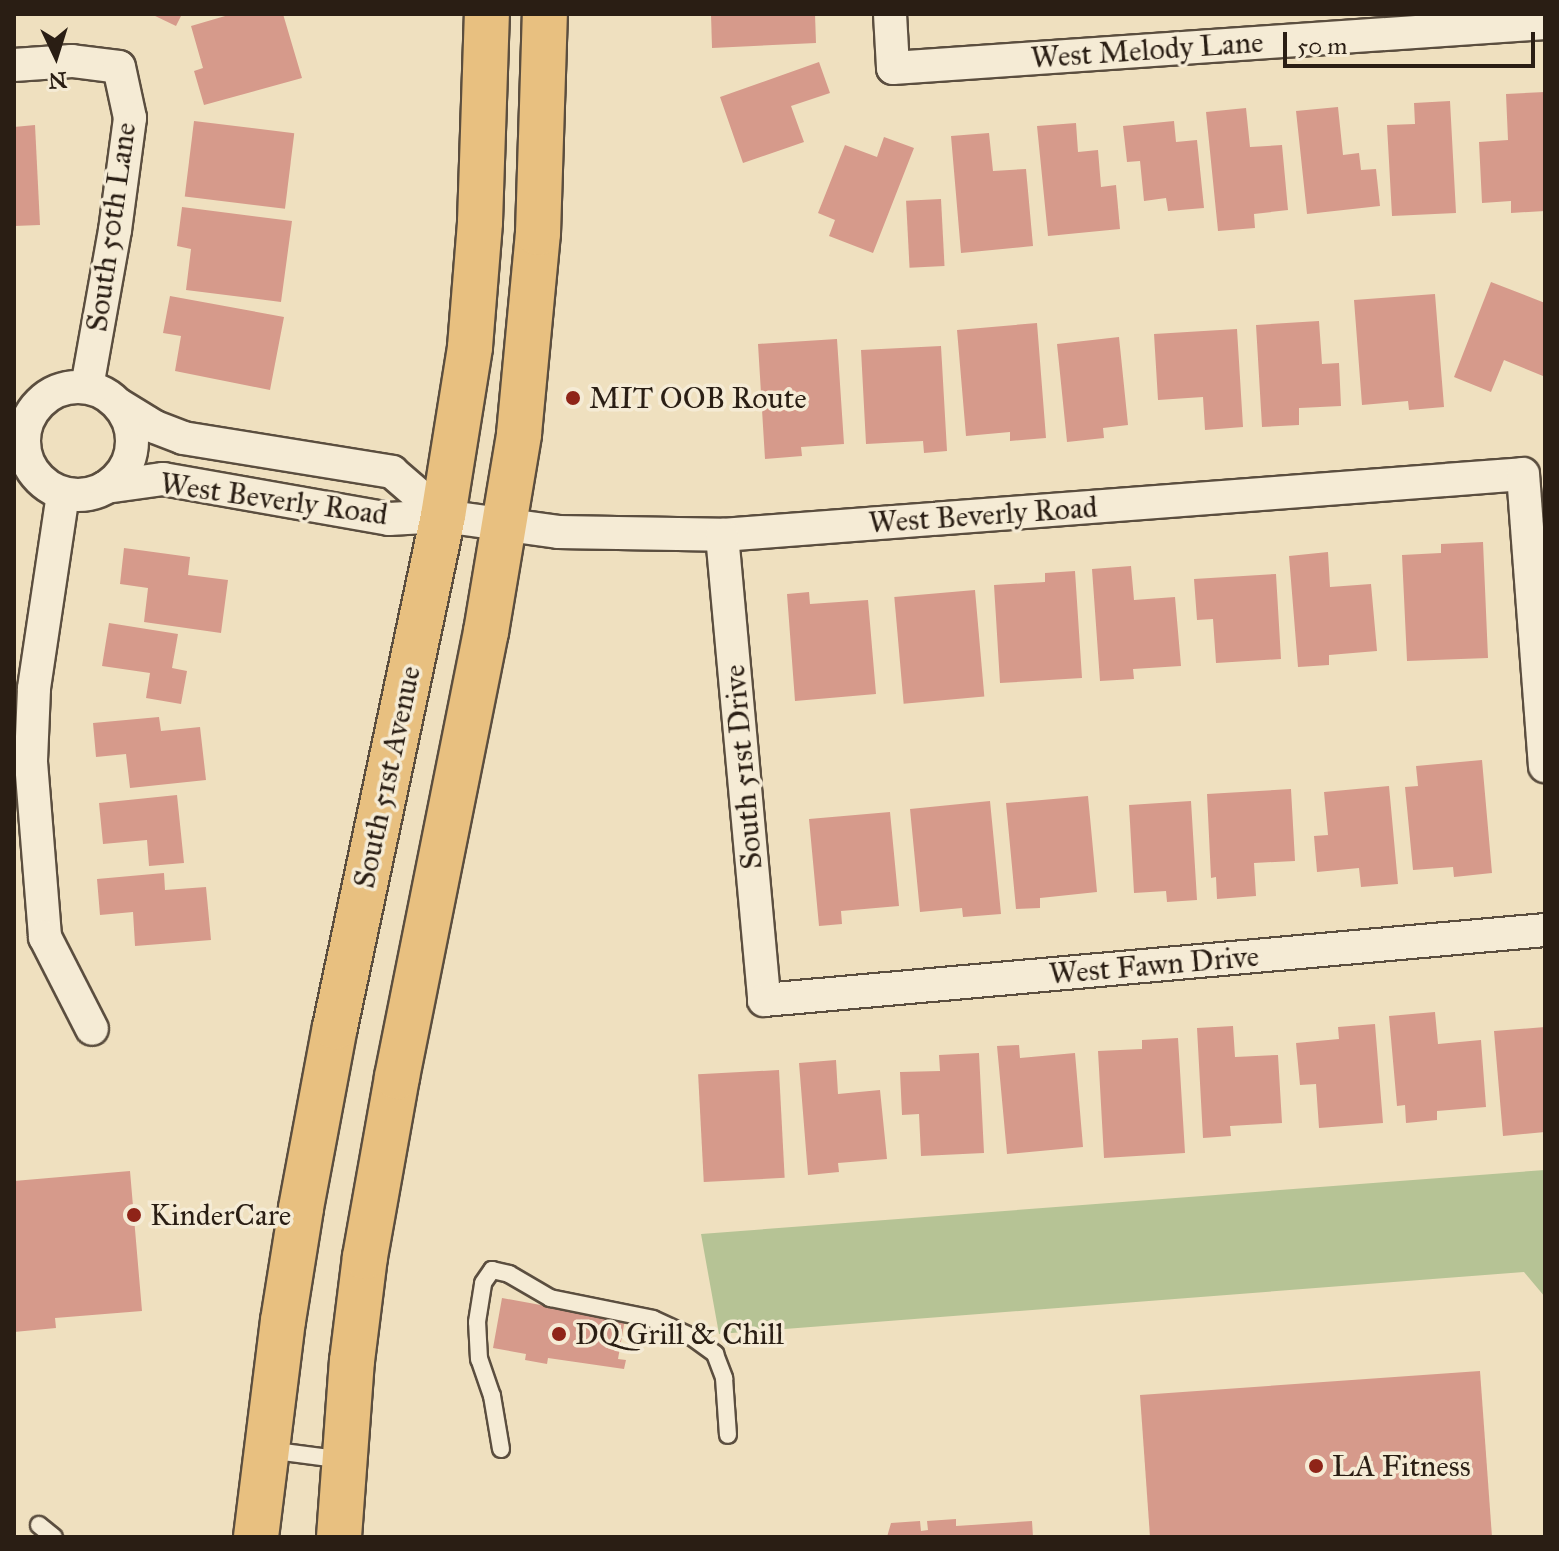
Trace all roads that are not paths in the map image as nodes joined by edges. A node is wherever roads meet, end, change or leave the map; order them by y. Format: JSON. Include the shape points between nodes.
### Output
{"nodes":[{"id":1,"x":487,"y":14,"type":"edge"},
{"id":2,"x":545,"y":14,"type":"edge"},
{"id":3,"x":890,"y":14,"type":"edge"},
{"id":4,"x":1545,"y":23,"type":"edge"},
{"id":5,"x":14,"y":65,"type":"edge"},
{"id":6,"x":87,"y":387,"type":"junction"},
{"id":7,"x":119,"y":405,"type":"junction"},
{"id":8,"x":106,"y":487,"type":"junction"},
{"id":9,"x":63,"y":494,"type":"junction"},
{"id":10,"x":443,"y":516,"type":"junction"},
{"id":11,"x":504,"y":527,"type":"junction"},
{"id":12,"x":722,"y":535,"type":"junction"},
{"id":13,"x":24,"y":687,"type":"edge"},
{"id":14,"x":1543,"y":722,"type":"edge"},
{"id":15,"x":1545,"y":766,"type":"edge"},
{"id":16,"x":1545,"y":930,"type":"edge"},
{"id":17,"x":764,"y":1000,"type":"joint"},
{"id":18,"x":92,"y":1029,"type":"dead end"},
{"id":19,"x":728,"y":1435,"type":"dead end"},
{"id":20,"x":501,"y":1449,"type":"dead end"},
{"id":21,"x":266,"y":1450,"type":"junction"},
{"id":22,"x":344,"y":1460,"type":"junction"},
{"id":23,"x":39,"y":1525,"type":"dead end"},
{"id":24,"x":54,"y":1537,"type":"edge"},
{"id":25,"x":256,"y":1537,"type":"edge"},
{"id":26,"x":339,"y":1537,"type":"edge"}],
"edges":[{"from":1,"to":10,"type":"main road","name":"South 51st Avenue","via":[[476,285]]},
{"from":2,"to":11,"type":"main road","via":[[531,324]]},
{"from":3,"to":4,"type":"street","name":"West Melody Lane","via":[[893,68]]},
{"from":5,"to":6,"type":"street","name":"South 50th Lane","via":[[72,61],[119,67],[130,118]]},
{"from":6,"to":7,"type":"street"},
{"from":6,"to":9,"type":"street","via":[[48,395],[25,428],[30,467]]},
{"from":7,"to":8,"type":"street","via":[[128,419],[132,450],[127,465]]},
{"from":7,"to":10,"type":"street","name":"West Beverly Road","via":[[183,438],[392,472]]},
{"from":8,"to":9,"type":"street","via":[[86,495]]},
{"from":8,"to":10,"type":"street","name":"West Beverly Road","via":[[163,479],[389,519]]},
{"from":9,"to":13,"type":"street"},
{"from":10,"to":11,"type":"street","name":"West Beverly Road"},
{"from":10,"to":21,"type":"main road","name":"South 51st Avenue","via":[[326,1072]]},
{"from":11,"to":12,"type":"street","name":"West Beverly Road"},
{"from":11,"to":22,"type":"main road","via":[[377,1187]]},
{"from":12,"to":14,"type":"street","name":"West Beverly Road","via":[[1523,474]]},
{"from":12,"to":17,"type":"street","name":"South 51st Drive"},
{"from":13,"to":18,"type":"street","via":[[45,937]]},
{"from":14,"to":15,"type":"street"},
{"from":16,"to":17,"type":"street","name":"West Fawn Drive"},
{"from":19,"to":20,"type":"lane","via":[[724,1378],[715,1354],[692,1337],[653,1319],[550,1298],[492,1270],[483,1283],[477,1322],[479,1359]]},
{"from":21,"to":22,"type":"lane"},
{"from":21,"to":25,"type":"main road","name":"South 51st Avenue"},
{"from":22,"to":26,"type":"main road"},
{"from":23,"to":24,"type":"lane"}]}
